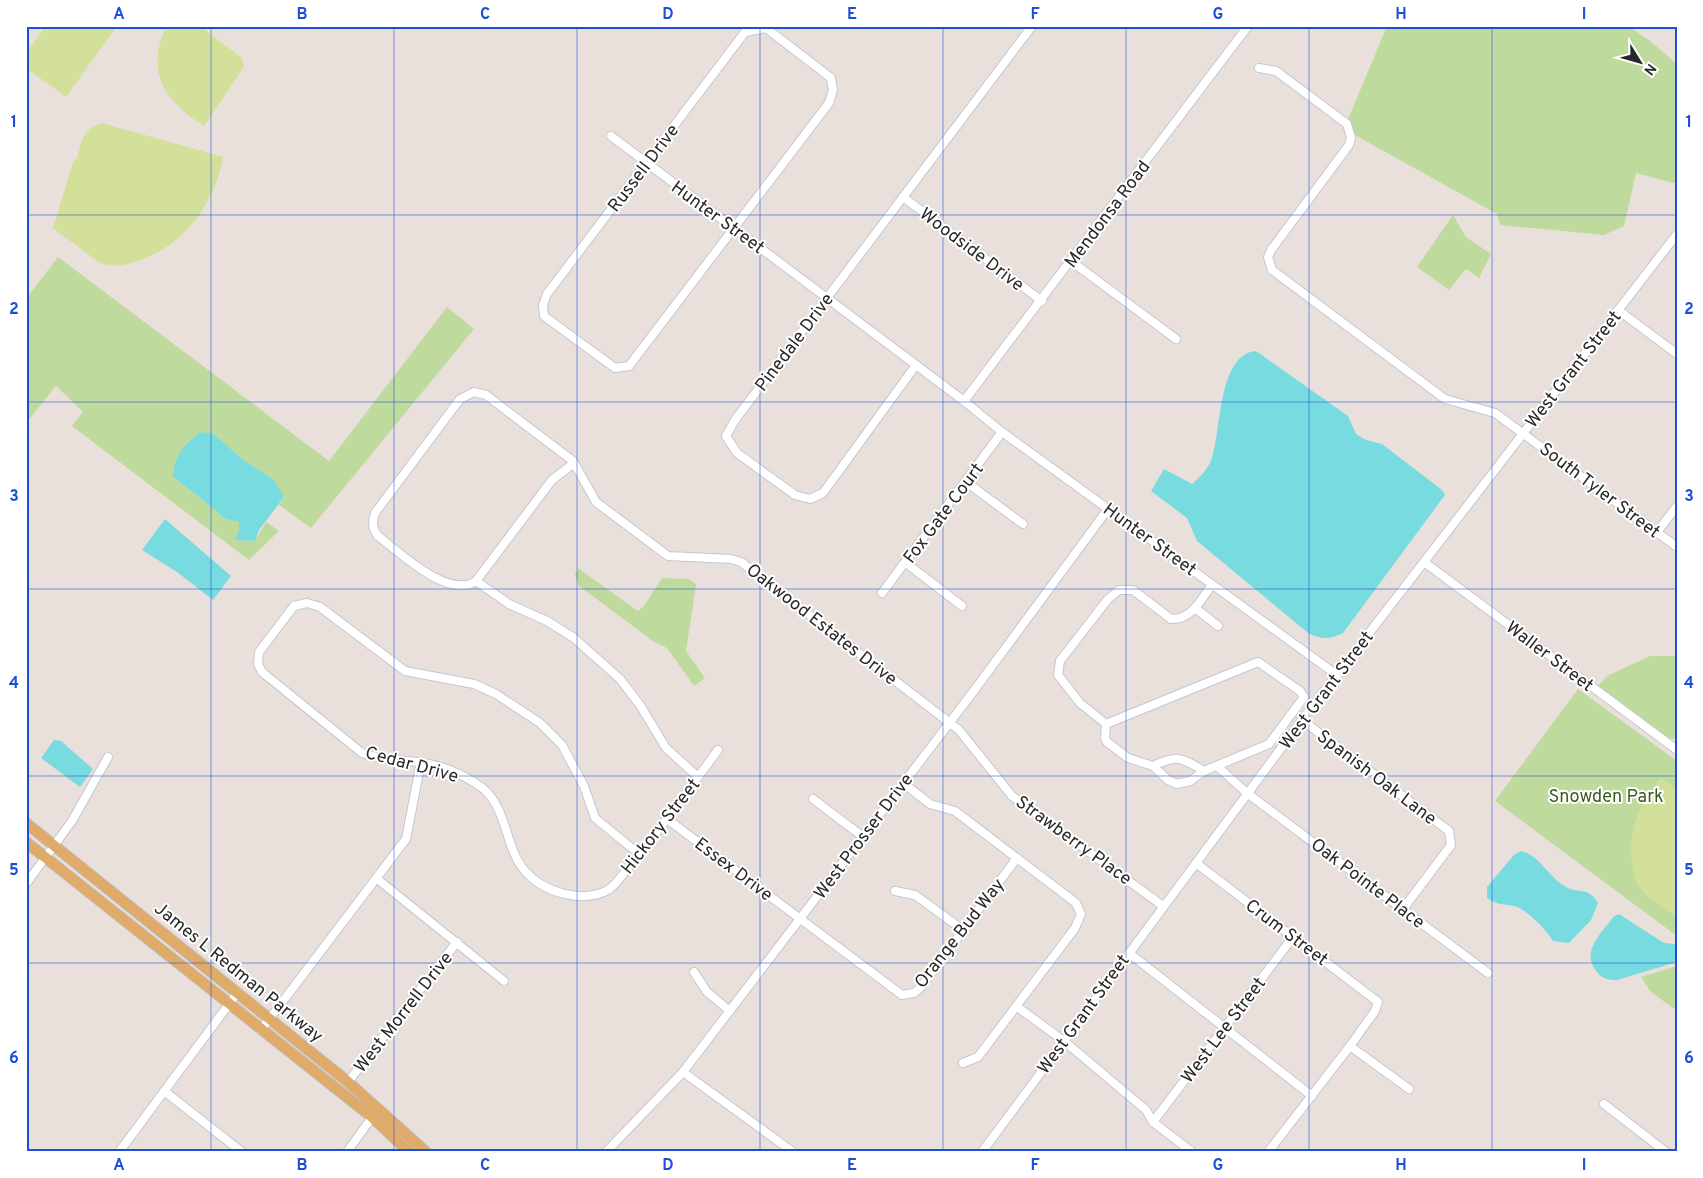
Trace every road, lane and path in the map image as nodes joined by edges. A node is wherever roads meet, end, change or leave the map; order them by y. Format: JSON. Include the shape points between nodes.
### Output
{"nodes":[{"id":1,"x":1032,"y":26,"type":"edge"},
{"id":2,"x":1248,"y":26,"type":"edge"},
{"id":3,"x":1259,"y":68,"type":"dead end"},
{"id":4,"x":611,"y":136,"type":"dead end"},
{"id":5,"x":646,"y":164,"type":"junction"},
{"id":6,"x":903,"y":196,"type":"junction"},
{"id":7,"x":734,"y":229,"type":"junction"},
{"id":8,"x":1677,"y":234,"type":"edge"},
{"id":9,"x":1071,"y":261,"type":"junction"},
{"id":10,"x":827,"y":298,"type":"junction"},
{"id":11,"x":1042,"y":301,"type":"junction"},
{"id":12,"x":1618,"y":310,"type":"junction"},
{"id":13,"x":1176,"y":340,"type":"dead end"},
{"id":14,"x":1677,"y":354,"type":"edge"},
{"id":15,"x":916,"y":365,"type":"junction"},
{"id":16,"x":964,"y":401,"type":"junction"},
{"id":17,"x":1002,"y":432,"type":"junction"},
{"id":18,"x":1524,"y":432,"type":"junction"},
{"id":19,"x":574,"y":463,"type":"junction"},
{"id":20,"x":966,"y":482,"type":"junction"},
{"id":21,"x":1677,"y":506,"type":"edge"},
{"id":22,"x":1108,"y":510,"type":"junction"},
{"id":23,"x":1023,"y":524,"type":"dead end"},
{"id":24,"x":1657,"y":532,"type":"junction"},
{"id":25,"x":1677,"y":547,"type":"edge"},
{"id":26,"x":1424,"y":562,"type":"junction"},
{"id":27,"x":906,"y":563,"type":"junction"},
{"id":28,"x":476,"y":581,"type":"junction"},
{"id":29,"x":1212,"y":584,"type":"junction"},
{"id":30,"x":882,"y":593,"type":"dead end"},
{"id":31,"x":962,"y":606,"type":"dead end"},
{"id":32,"x":1195,"y":608,"type":"junction"},
{"id":33,"x":1218,"y":626,"type":"dead end"},
{"id":34,"x":1338,"y":675,"type":"junction"},
{"id":35,"x":1302,"y":720,"type":"junction"},
{"id":36,"x":950,"y":723,"type":"junction"},
{"id":37,"x":1106,"y":724,"type":"junction"},
{"id":38,"x":718,"y":750,"type":"dead end"},
{"id":39,"x":1677,"y":750,"type":"edge"},
{"id":40,"x":108,"y":757,"type":"dead end"},
{"id":41,"x":421,"y":762,"type":"junction"},
{"id":42,"x":1154,"y":766,"type":"junction"},
{"id":43,"x":1217,"y":766,"type":"junction"},
{"id":44,"x":1204,"y":771,"type":"junction"},
{"id":45,"x":698,"y":776,"type":"junction"},
{"id":46,"x":903,"y":783,"type":"junction"},
{"id":47,"x":1247,"y":793,"type":"junction"},
{"id":48,"x":813,"y":799,"type":"dead end"},
{"id":49,"x":668,"y":819,"type":"junction"},
{"id":50,"x":26,"y":823,"type":"edge"},
{"id":51,"x":862,"y":836,"type":"junction"},
{"id":52,"x":26,"y":842,"type":"edge"},
{"id":53,"x":54,"y":845,"type":"junction"},
{"id":54,"x":640,"y":854,"type":"junction"},
{"id":55,"x":46,"y":858,"type":"junction"},
{"id":56,"x":1017,"y":858,"type":"junction"},
{"id":57,"x":1196,"y":863,"type":"junction"},
{"id":58,"x":376,"y":878,"type":"junction"},
{"id":59,"x":26,"y":884,"type":"edge"},
{"id":60,"x":895,"y":890,"type":"dead end"},
{"id":61,"x":596,"y":895,"type":"joint"},
{"id":62,"x":1164,"y":906,"type":"junction"},
{"id":63,"x":1403,"y":909,"type":"junction"},
{"id":64,"x":141,"y":914,"type":"junction"},
{"id":65,"x":800,"y":919,"type":"junction"},
{"id":66,"x":135,"y":929,"type":"junction"},
{"id":67,"x":963,"y":930,"type":"junction"},
{"id":68,"x":1293,"y":937,"type":"junction"},
{"id":69,"x":457,"y":942,"type":"junction"},
{"id":70,"x":1129,"y":953,"type":"junction"},
{"id":71,"x":169,"y":957,"type":"junction"},
{"id":72,"x":204,"y":965,"type":"junction"},
{"id":73,"x":694,"y":972,"type":"dead end"},
{"id":74,"x":1488,"y":974,"type":"dead end"},
{"id":75,"x":222,"y":979,"type":"junction"},
{"id":76,"x":504,"y":981,"type":"dead end"},
{"id":77,"x":238,"y":992,"type":"junction"},
{"id":78,"x":229,"y":1005,"type":"junction"},
{"id":79,"x":1016,"y":1006,"type":"junction"},
{"id":80,"x":730,"y":1011,"type":"junction"},
{"id":81,"x":270,"y":1018,"type":"junction"},
{"id":82,"x":1226,"y":1027,"type":"junction"},
{"id":83,"x":260,"y":1030,"type":"junction"},
{"id":84,"x":1064,"y":1041,"type":"junction"},
{"id":85,"x":1350,"y":1046,"type":"junction"},
{"id":86,"x":295,"y":1057,"type":"junction"},
{"id":87,"x":963,"y":1063,"type":"dead end"},
{"id":88,"x":683,"y":1072,"type":"junction"},
{"id":89,"x":348,"y":1082,"type":"junction"},
{"id":90,"x":1409,"y":1089,"type":"dead end"},
{"id":91,"x":164,"y":1091,"type":"junction"},
{"id":92,"x":1312,"y":1096,"type":"junction"},
{"id":93,"x":1604,"y":1104,"type":"dead end"},
{"id":94,"x":378,"y":1107,"type":"junction"},
{"id":95,"x":372,"y":1117,"type":"junction"},
{"id":96,"x":1152,"y":1122,"type":"junction"},
{"id":97,"x":237,"y":1150,"type":"edge"},
{"id":98,"x":119,"y":1152,"type":"edge"},
{"id":99,"x":347,"y":1152,"type":"edge"},
{"id":100,"x":409,"y":1152,"type":"edge"},
{"id":101,"x":424,"y":1152,"type":"edge"},
{"id":102,"x":606,"y":1152,"type":"edge"},
{"id":103,"x":793,"y":1152,"type":"edge"},
{"id":104,"x":982,"y":1152,"type":"edge"},
{"id":105,"x":1192,"y":1152,"type":"edge"},
{"id":106,"x":1268,"y":1152,"type":"edge"},
{"id":107,"x":1666,"y":1152,"type":"edge"}],
"edges":[{"from":1,"to":6,"type":"street","name":"Pinedale Drive"},
{"from":2,"to":9,"type":"street","name":"Mendonsa Road"},
{"from":3,"to":18,"type":"street","name":"South Tyler Street","via":[[1276,71],[1346,124],[1352,138],[1271,250],[1268,258],[1272,270],[1445,399],[1495,412]]},
{"from":4,"to":5,"type":"street","name":"Hunter Street"},
{"from":5,"to":7,"type":"street","name":"Hunter Street"},
{"from":5,"to":7,"type":"street","name":"Russell Drive","via":[[746,32],[766,28],[831,78],[833,90],[829,103]]},
{"from":5,"to":7,"type":"street","name":"Russell Drive","via":[[548,294],[543,305],[544,316],[615,368],[630,366]]},
{"from":6,"to":10,"type":"street","name":"Pinedale Drive"},
{"from":6,"to":11,"type":"street","name":"Woodside Drive"},
{"from":7,"to":10,"type":"street","name":"Hunter Street"},
{"from":8,"to":12,"type":"street","name":"West Grant Street"},
{"from":9,"to":11,"type":"street","name":"Mendonsa Road"},
{"from":9,"to":13,"type":"street"},
{"from":10,"to":15,"type":"street","name":"Hunter Street"},
{"from":10,"to":15,"type":"street","name":"Pinedale Drive","via":[[735,420],[726,436],[737,453],[795,495],[810,499],[823,493]]},
{"from":11,"to":16,"type":"street","name":"Mendonsa Road"},
{"from":12,"to":14,"type":"street"},
{"from":12,"to":18,"type":"street","name":"West Grant Street"},
{"from":15,"to":16,"type":"street","name":"Hunter Street"},
{"from":16,"to":17,"type":"street","name":"Hunter Street"},
{"from":17,"to":20,"type":"street","name":"Fox Gate Court"},
{"from":17,"to":22,"type":"street","name":"Hunter Street"},
{"from":18,"to":24,"type":"street","name":"South Tyler Street"},
{"from":18,"to":26,"type":"street","name":"West Grant Street"},
{"from":19,"to":28,"type":"street","via":[[552,480]]},
{"from":19,"to":28,"type":"street","name":"Oakwood Estates Drive","via":[[486,395],[474,392],[460,399],[372,521],[378,536],[430,576],[461,587]]},
{"from":19,"to":36,"type":"street","name":"Oakwood Estates Drive","via":[[596,502],[668,556],[741,562]]},
{"from":20,"to":23,"type":"street"},
{"from":20,"to":27,"type":"street","name":"Fox Gate Court"},
{"from":21,"to":24,"type":"street"},
{"from":22,"to":29,"type":"street","name":"Hunter Street"},
{"from":22,"to":36,"type":"street","name":"West Prosser Drive"},
{"from":24,"to":25,"type":"street","name":"South Tyler Street"},
{"from":26,"to":34,"type":"street","name":"West Grant Street"},
{"from":26,"to":39,"type":"street","name":"Waller Street"},
{"from":27,"to":30,"type":"street","name":"Fox Gate Court"},
{"from":27,"to":31,"type":"street"},
{"from":28,"to":45,"type":"street","via":[[509,604],[574,638],[620,679],[666,748]]},
{"from":29,"to":32,"type":"street"},
{"from":29,"to":34,"type":"street","name":"Hunter Street"},
{"from":32,"to":33,"type":"street"},
{"from":32,"to":37,"type":"street","via":[[1185,617],[1172,618],[1134,590],[1119,590],[1108,599],[1060,661],[1058,675],[1061,682]]},
{"from":34,"to":35,"type":"street","name":"West Grant Street"},
{"from":35,"to":47,"type":"street","name":"West Grant Street"},
{"from":35,"to":63,"type":"street","name":"Spanish Oak Lane","via":[[1449,831],[1450,845]]},
{"from":36,"to":46,"type":"street","name":"West Prosser Drive"},
{"from":36,"to":62,"type":"street","name":"Strawberry Place","via":[[967,738],[1012,796]]},
{"from":37,"to":42,"type":"street","via":[[1107,742],[1128,758]]},
{"from":37,"to":43,"type":"street","via":[[1260,662],[1300,691],[1303,700],[1272,741]]},
{"from":38,"to":45,"type":"street","name":"Hickory Street"},
{"from":40,"to":53,"type":"street","via":[[72,821]]},
{"from":41,"to":54,"type":"street","name":"Cedar Drive","via":[[377,758],[362,753],[262,672],[258,664],[259,652],[294,606],[306,602],[320,607],[405,671],[474,684],[496,694],[540,723],[562,745],[584,786],[595,818]]},
{"from":41,"to":58,"type":"street","via":[[406,839]]},
{"from":41,"to":61,"type":"street","name":"Cedar Drive","via":[[456,772],[483,788],[500,811],[525,871],[549,889],[580,897]]},
{"from":42,"to":44,"type":"street","via":[[1171,758],[1184,759]]},
{"from":42,"to":44,"type":"street","via":[[1177,784],[1190,781]]},
{"from":43,"to":44,"type":"street"},
{"from":43,"to":47,"type":"street","name":"Oak Pointe Place"},
{"from":45,"to":49,"type":"street","name":"Hickory Street"},
{"from":46,"to":51,"type":"street","name":"West Prosser Drive"},
{"from":46,"to":56,"type":"street","via":[[930,804],[955,811]]},
{"from":47,"to":57,"type":"street","name":"West Grant Street"},
{"from":47,"to":63,"type":"street","name":"Oak Pointe Place"},
{"from":48,"to":51,"type":"street"},
{"from":49,"to":54,"type":"street","name":"Hickory Street"},
{"from":49,"to":65,"type":"street","name":"Essex Drive"},
{"from":50,"to":53,"type":"main road","name":"James L Redman Parkway"},
{"from":51,"to":65,"type":"street","name":"West Prosser Drive"},
{"from":52,"to":55,"type":"main road","name":"James L Redman Parkway"},
{"from":53,"to":55,"type":"street"},
{"from":53,"to":64,"type":"main road","name":"James L Redman Parkway"},
{"from":54,"to":61,"type":"street","name":"Hickory Street","via":[[610,889]]},
{"from":55,"to":59,"type":"street"},
{"from":55,"to":64,"type":"main road","via":[[70,865],[127,911]]},
{"from":55,"to":66,"type":"main road","name":"James L Redman Parkway"},
{"from":56,"to":67,"type":"street","name":"Orange Bud Way"},
{"from":56,"to":79,"type":"street","via":[[1076,903],[1082,914]]},
{"from":57,"to":62,"type":"street","name":"West Grant Street"},
{"from":57,"to":68,"type":"street","name":"Crum Street"},
{"from":58,"to":69,"type":"street"},
{"from":58,"to":81,"type":"street"},
{"from":60,"to":67,"type":"street","via":[[915,895]]},
{"from":62,"to":70,"type":"street","name":"West Grant Street"},
{"from":63,"to":74,"type":"street","name":"Oak Pointe Place"},
{"from":64,"to":72,"type":"main road","name":"James L Redman Parkway"},
{"from":65,"to":67,"type":"street","name":"Orange Bud Way","via":[[902,995],[920,988]]},
{"from":65,"to":80,"type":"street","name":"West Prosser Drive"},
{"from":66,"to":71,"type":"main road","name":"James L Redman Parkway"},
{"from":66,"to":72,"type":"main road","via":[[154,933],[174,950]]},
{"from":68,"to":82,"type":"street","name":"West Lee Street"},
{"from":68,"to":85,"type":"street","name":"Crum Street","via":[[1378,1002]]},
{"from":69,"to":76,"type":"street"},
{"from":69,"to":89,"type":"street","name":"West Morrell Drive"},
{"from":70,"to":82,"type":"street"},
{"from":70,"to":84,"type":"street","name":"West Grant Street"},
{"from":71,"to":75,"type":"main road","via":[[192,967],[208,979]]},
{"from":71,"to":78,"type":"main road","name":"James L Redman Parkway"},
{"from":72,"to":75,"type":"main road","name":"James L Redman Parkway"},
{"from":73,"to":80,"type":"street","via":[[707,992]]},
{"from":75,"to":77,"type":"main road","name":"James L Redman Parkway"},
{"from":77,"to":78,"type":"street"},
{"from":77,"to":81,"type":"main road","name":"James L Redman Parkway"},
{"from":78,"to":83,"type":"main road","name":"James L Redman Parkway"},
{"from":78,"to":91,"type":"street"},
{"from":79,"to":84,"type":"street"},
{"from":79,"to":87,"type":"street","via":[[978,1057]]},
{"from":80,"to":88,"type":"street","name":"West Prosser Drive"},
{"from":81,"to":83,"type":"street"},
{"from":81,"to":89,"type":"main road","name":"James L Redman Parkway"},
{"from":82,"to":92,"type":"street"},
{"from":82,"to":96,"type":"street","name":"West Lee Street"},
{"from":83,"to":86,"type":"main road","name":"James L Redman Parkway"},
{"from":84,"to":96,"type":"street","via":[[1146,1110]]},
{"from":84,"to":104,"type":"street","name":"West Grant Street"},
{"from":85,"to":90,"type":"street"},
{"from":85,"to":92,"type":"street"},
{"from":86,"to":89,"type":"main road","via":[[336,1082]]},
{"from":86,"to":95,"type":"main road","name":"James L Redman Parkway"},
{"from":88,"to":102,"type":"street","name":"West Prosser Drive"},
{"from":88,"to":103,"type":"street"},
{"from":89,"to":94,"type":"main road","name":"James L Redman Parkway"},
{"from":91,"to":97,"type":"street"},
{"from":91,"to":98,"type":"street"},
{"from":92,"to":106,"type":"street"},
{"from":93,"to":107,"type":"street"},
{"from":94,"to":95,"type":"street"},
{"from":94,"to":101,"type":"main road","name":"James L Redman Parkway"},
{"from":95,"to":99,"type":"street"},
{"from":95,"to":100,"type":"main road","name":"James L Redman Parkway"},
{"from":95,"to":101,"type":"main road","via":[[388,1122]]},
{"from":96,"to":105,"type":"street"}]}
